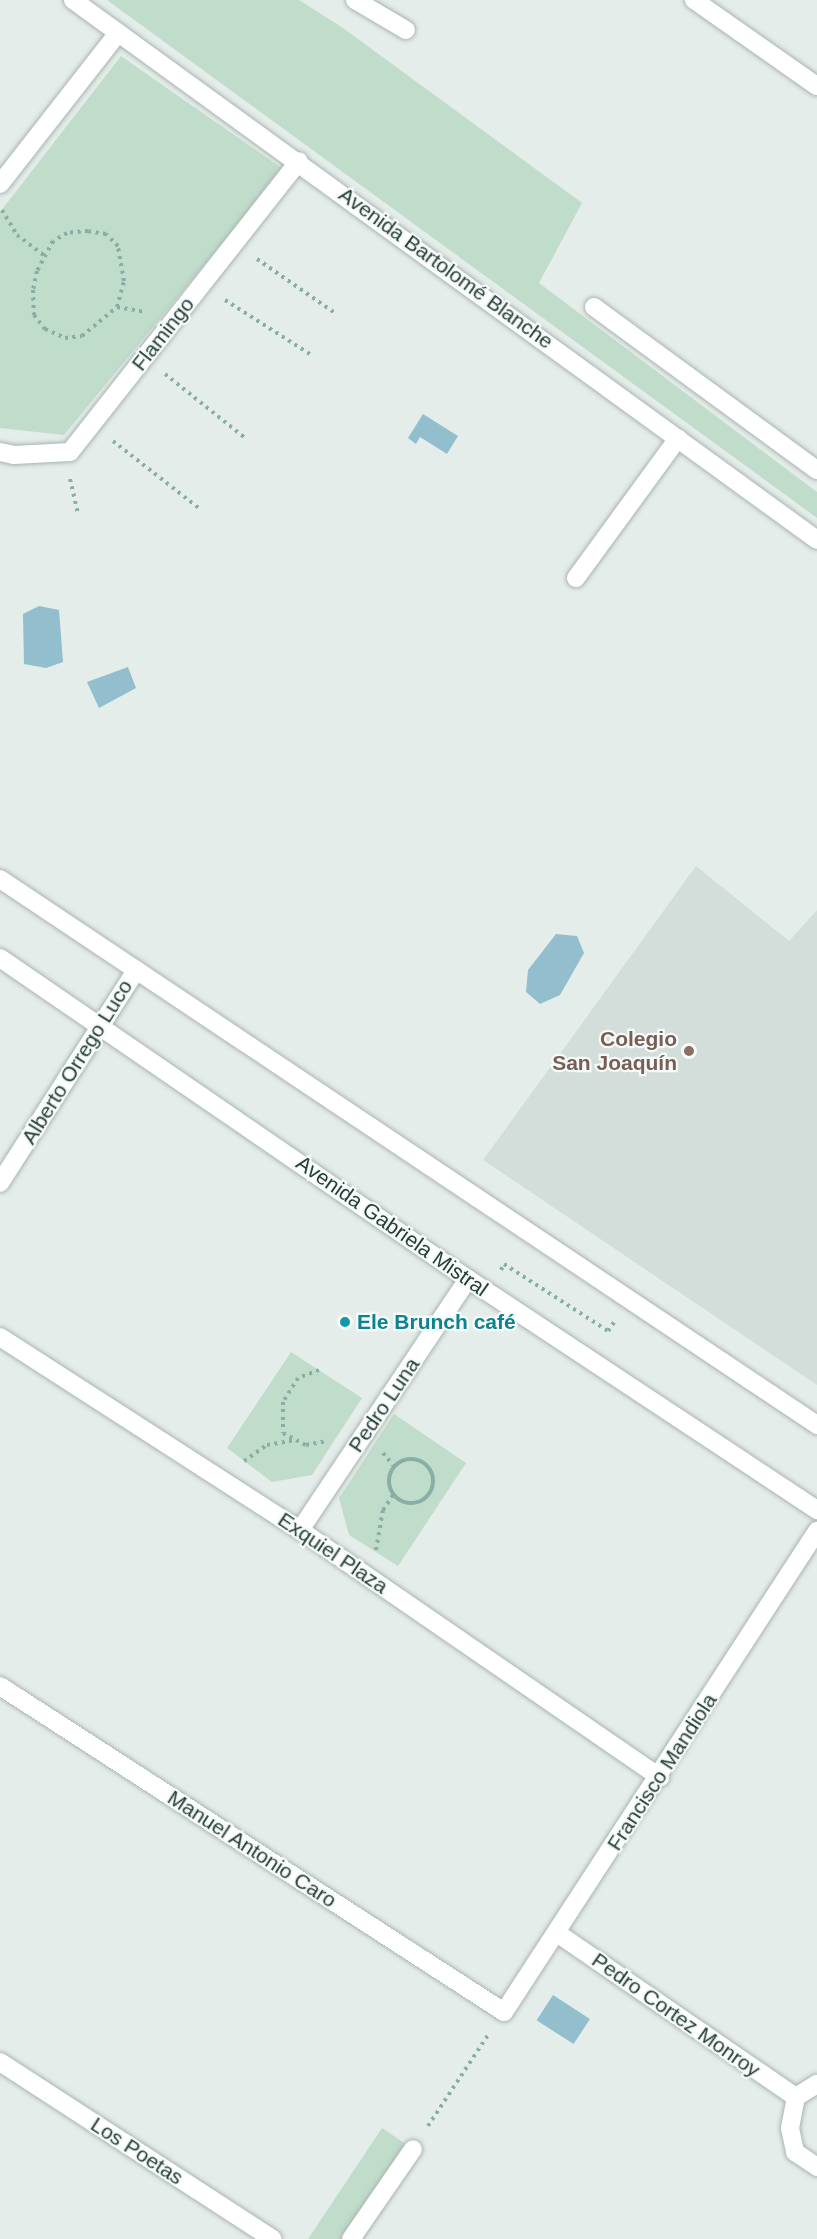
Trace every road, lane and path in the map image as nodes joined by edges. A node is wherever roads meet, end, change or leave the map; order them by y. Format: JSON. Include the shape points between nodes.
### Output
{"nodes":[{"id":1,"x":73,"y":0,"type":"edge"},
{"id":2,"x":355,"y":0,"type":"edge"},
{"id":3,"x":694,"y":0,"type":"edge"},
{"id":4,"x":406,"y":30,"type":"dead end"},
{"id":5,"x":118,"y":33,"type":"junction"},
{"id":6,"x":817,"y":86,"type":"edge"},
{"id":7,"x":299,"y":161,"type":"junction"},
{"id":8,"x":0,"y":184,"type":"edge"},
{"id":9,"x":0,"y":206,"type":"edge"},
{"id":10,"x":235,"y":243,"type":"junction"},
{"id":11,"x":44,"y":255,"type":"junction"},
{"id":12,"x":202,"y":285,"type":"junction"},
{"id":13,"x":117,"y":307,"type":"junction"},
{"id":14,"x":594,"y":307,"type":"dead end"},
{"id":15,"x":335,"y":313,"type":"dead end"},
{"id":16,"x":179,"y":314,"type":"junction"},
{"id":17,"x":313,"y":356,"type":"dead end"},
{"id":18,"x":144,"y":358,"type":"junction"},
{"id":19,"x":92,"y":425,"type":"junction"},
{"id":20,"x":244,"y":436,"type":"dead end"},
{"id":21,"x":678,"y":438,"type":"junction"},
{"id":22,"x":0,"y":452,"type":"edge"},
{"id":23,"x":64,"y":452,"type":"junction"},
{"id":24,"x":817,"y":470,"type":"edge"},
{"id":25,"x":200,"y":509,"type":"dead end"},
{"id":26,"x":78,"y":513,"type":"dead end"},
{"id":27,"x":817,"y":540,"type":"edge"},
{"id":28,"x":576,"y":578,"type":"dead end"},
{"id":29,"x":0,"y":879,"type":"edge"},
{"id":30,"x":0,"y":958,"type":"edge"},
{"id":31,"x":136,"y":970,"type":"junction"},
{"id":32,"x":100,"y":1025,"type":"junction"},
{"id":33,"x":0,"y":1184,"type":"edge"},
{"id":34,"x":468,"y":1279,"type":"junction"},
{"id":35,"x":487,"y":1291,"type":"junction"},
{"id":36,"x":628,"y":1301,"type":"junction"},
{"id":37,"x":0,"y":1337,"type":"edge"},
{"id":38,"x":319,"y":1370,"type":"dead end"},
{"id":39,"x":817,"y":1425,"type":"edge"},
{"id":40,"x":365,"y":1434,"type":"junction"},
{"id":41,"x":296,"y":1440,"type":"junction"},
{"id":42,"x":233,"y":1486,"type":"junction"},
{"id":43,"x":393,"y":1495,"type":"junction"},
{"id":44,"x":817,"y":1510,"type":"edge"},
{"id":45,"x":300,"y":1530,"type":"junction"},
{"id":46,"x":817,"y":1531,"type":"edge"},
{"id":47,"x":372,"y":1579,"type":"junction"},
{"id":48,"x":0,"y":1686,"type":"edge"},
{"id":49,"x":660,"y":1777,"type":"junction"},
{"id":50,"x":557,"y":1933,"type":"junction"},
{"id":51,"x":504,"y":2012,"type":"junction"},
{"id":52,"x":0,"y":2062,"type":"edge"},
{"id":53,"x":817,"y":2084,"type":"edge"},
{"id":54,"x":795,"y":2097,"type":"junction"},
{"id":55,"x":413,"y":2149,"type":"joint"},
{"id":56,"x":817,"y":2167,"type":"edge"},
{"id":57,"x":273,"y":2239,"type":"edge"},
{"id":58,"x":351,"y":2239,"type":"edge"}],
"edges":[{"from":1,"to":5,"type":"street","name":"Avenida Bartolomé Blanche"},
{"from":2,"to":4,"type":"street"},
{"from":3,"to":6,"type":"street"},
{"from":5,"to":7,"type":"street","name":"Avenida Bartolomé Blanche"},
{"from":5,"to":8,"type":"street"},
{"from":7,"to":10,"type":"street","name":"Flamingo"},
{"from":7,"to":21,"type":"street","name":"Avenida Bartolomé Blanche"},
{"from":9,"to":11,"type":"path","via":[[17,235]]},
{"from":10,"to":12,"type":"street","name":"Flamingo"},
{"from":10,"to":15,"type":"path"},
{"from":11,"to":13,"type":"path","via":[[53,241],[68,233],[106,234],[118,246],[124,264]]},
{"from":11,"to":13,"type":"path","via":[[33,290],[34,315],[45,329],[65,338],[82,336]]},
{"from":12,"to":16,"type":"street","name":"Flamingo"},
{"from":12,"to":17,"type":"path"},
{"from":13,"to":16,"type":"path","via":[[132,312]]},
{"from":14,"to":24,"type":"street"},
{"from":16,"to":18,"type":"street","name":"Flamingo"},
{"from":18,"to":19,"type":"street","name":"Flamingo"},
{"from":18,"to":20,"type":"path"},
{"from":19,"to":23,"type":"street","name":"Flamingo","via":[[70,452]]},
{"from":19,"to":25,"type":"path"},
{"from":21,"to":27,"type":"street","name":"Avenida Bartolomé Blanche"},
{"from":21,"to":28,"type":"street"},
{"from":22,"to":23,"type":"street"},
{"from":23,"to":26,"type":"path"},
{"from":29,"to":31,"type":"street"},
{"from":30,"to":32,"type":"street","name":"Avenida Gabriela Mistral"},
{"from":31,"to":32,"type":"street","name":"Alberto Orrego Luco"},
{"from":31,"to":36,"type":"street"},
{"from":32,"to":33,"type":"street","name":"Alberto Orrego Luco"},
{"from":32,"to":34,"type":"street","name":"Avenida Gabriela Mistral"},
{"from":34,"to":35,"type":"street","name":"Avenida Gabriela Mistral"},
{"from":34,"to":40,"type":"street","name":"Pedro Luna"},
{"from":35,"to":36,"type":"path","via":[[504,1264],[608,1332]]},
{"from":35,"to":44,"type":"street","name":"Avenida Gabriela Mistral"},
{"from":36,"to":39,"type":"street"},
{"from":37,"to":42,"type":"street","name":"Exquiel Plaza"},
{"from":38,"to":41,"type":"path","via":[[298,1378],[283,1402],[283,1433]]},
{"from":40,"to":41,"type":"path","via":[[306,1445]]},
{"from":40,"to":45,"type":"street","name":"Pedro Luna"},
{"from":41,"to":42,"type":"path","via":[[267,1445],[249,1454],[236,1473]]},
{"from":42,"to":45,"type":"street","name":"Exquiel Plaza"},
{"from":43,"to":43,"type":"path","via":[[389,1481],[394,1466],[415,1459],[428,1466],[433,1486],[426,1498],[406,1503]]},
{"from":43,"to":47,"type":"path","via":[[383,1510]]},
{"from":45,"to":47,"type":"street","name":"Exquiel Plaza"},
{"from":46,"to":49,"type":"street","name":"Francisco Mandiola"},
{"from":47,"to":49,"type":"street","name":"Exquiel Plaza"},
{"from":48,"to":51,"type":"street","name":"Manuel Antonio Caro"},
{"from":49,"to":50,"type":"street","name":"Francisco Mandiola"},
{"from":50,"to":51,"type":"street","name":"Francisco Mandiola"},
{"from":50,"to":54,"type":"street","name":"Pedro Cortez Monroy"},
{"from":51,"to":55,"type":"path"},
{"from":52,"to":57,"type":"street","name":"Los Poetas"},
{"from":53,"to":54,"type":"street"},
{"from":54,"to":56,"type":"street","via":[[790,2128],[795,2152]]},
{"from":55,"to":58,"type":"street"}]}
